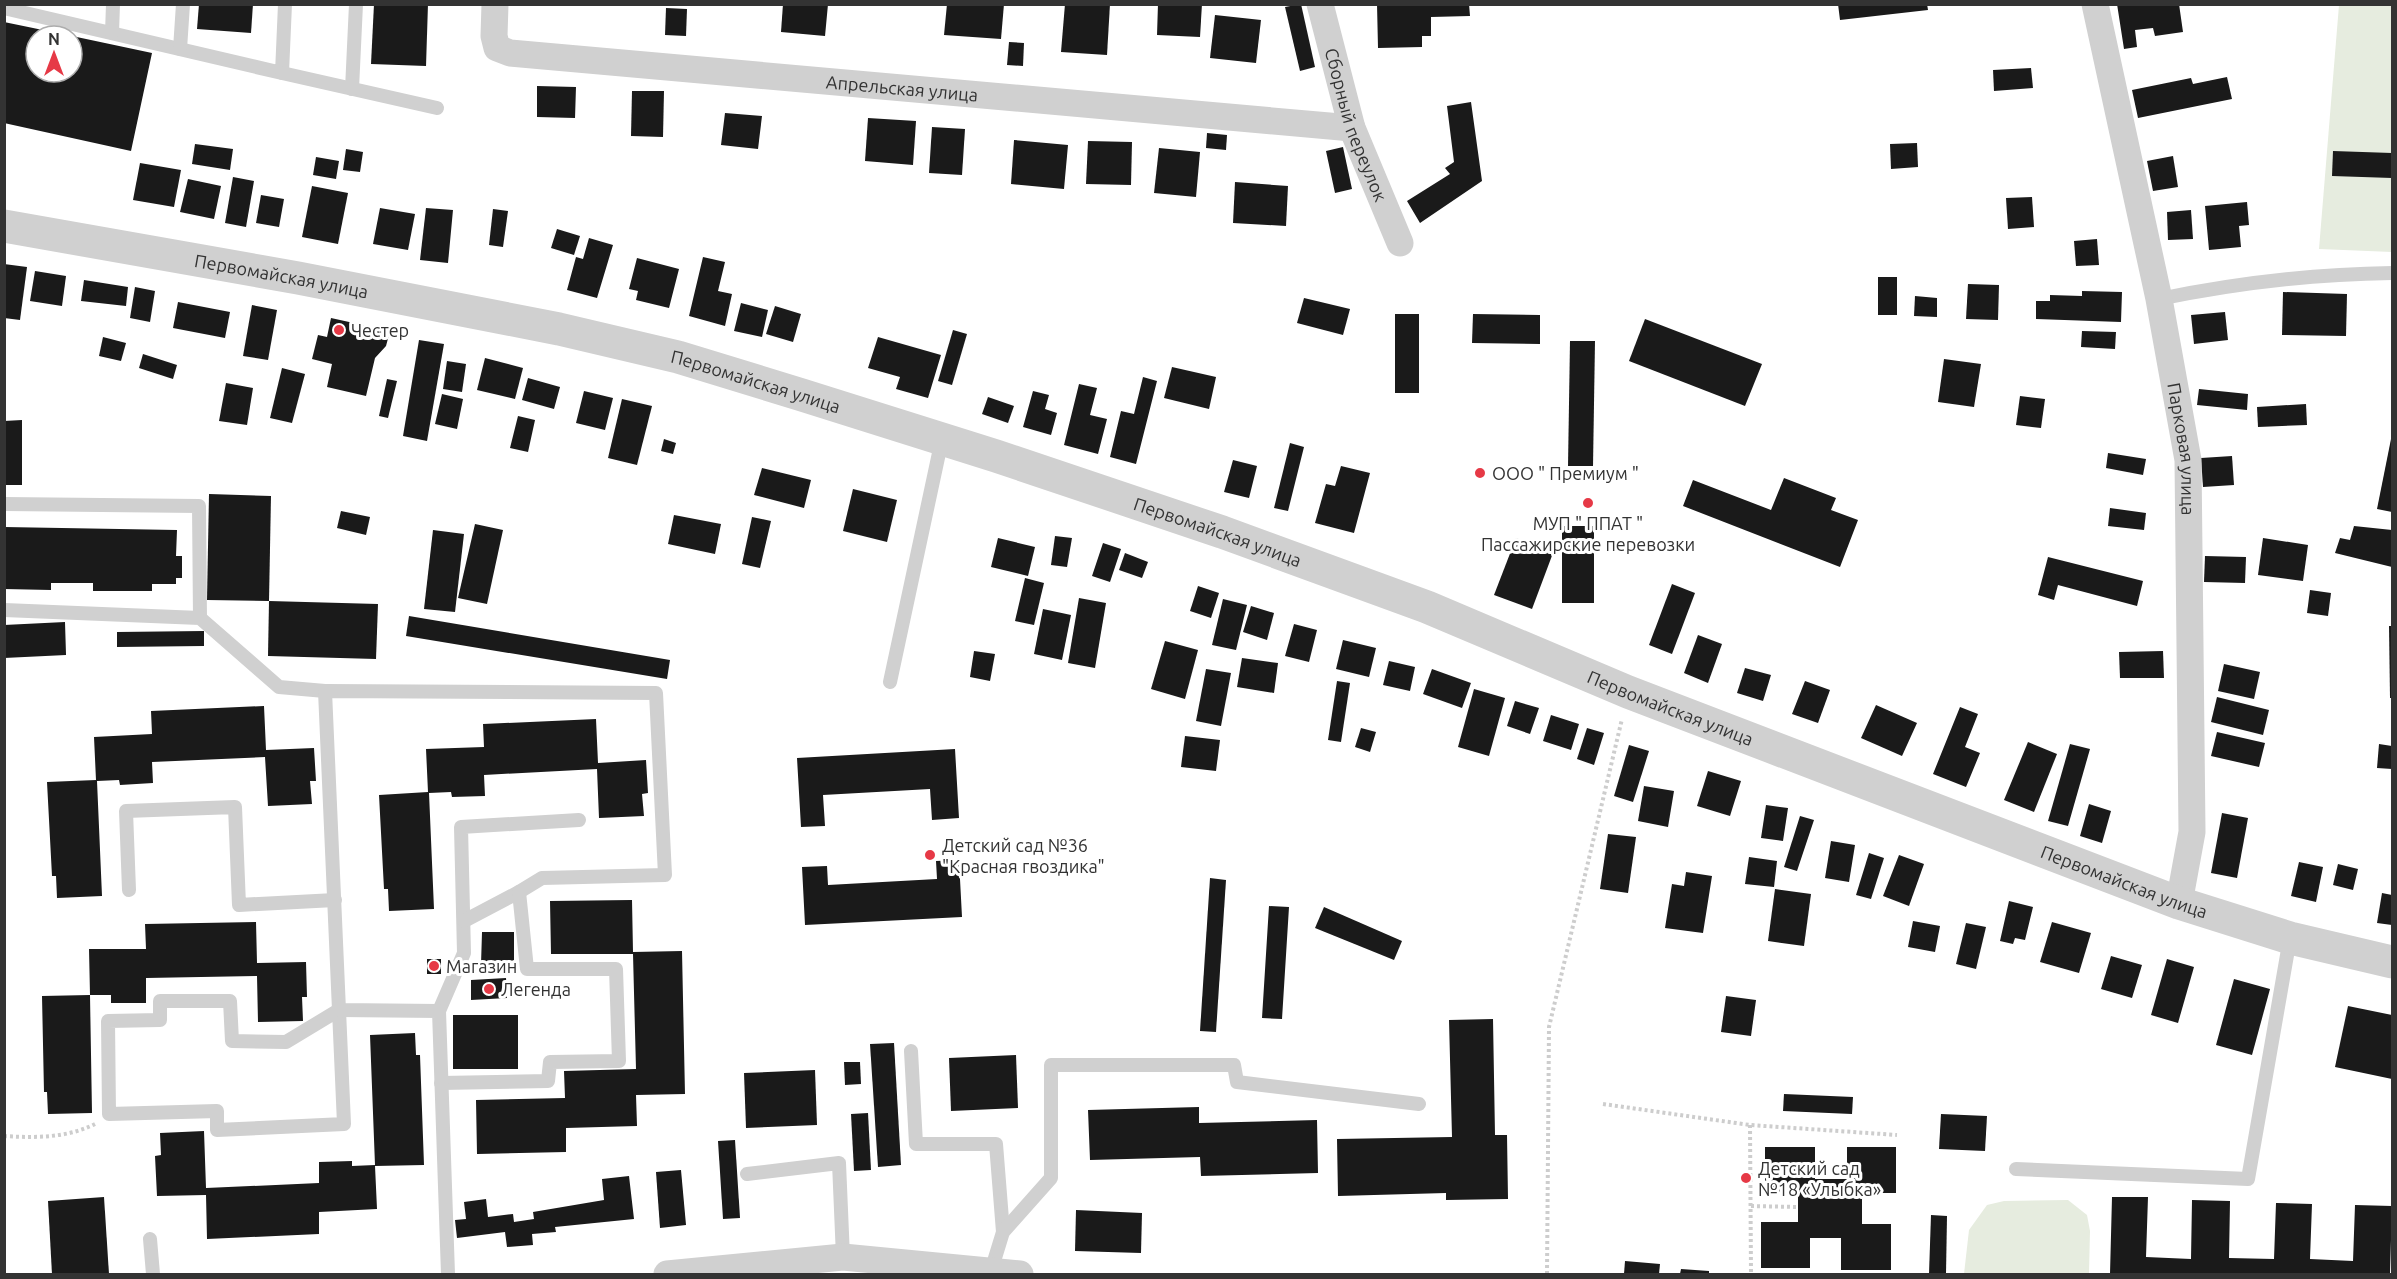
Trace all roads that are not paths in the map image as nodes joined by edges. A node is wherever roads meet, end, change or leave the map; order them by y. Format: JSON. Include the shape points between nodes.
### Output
{"nodes":[{"id":1,"x":4,"y":4,"type":"edge"},
{"id":2,"x":113,"y":4,"type":"edge"},
{"id":3,"x":183,"y":4,"type":"edge"},
{"id":4,"x":285,"y":4,"type":"edge"},
{"id":5,"x":356,"y":4,"type":"edge"},
{"id":6,"x":495,"y":4,"type":"edge"},
{"id":7,"x":1320,"y":4,"type":"edge"},
{"id":8,"x":2095,"y":4,"type":"edge"},
{"id":9,"x":112,"y":33,"type":"junction"},
{"id":10,"x":180,"y":49,"type":"junction"},
{"id":11,"x":282,"y":73,"type":"junction"},
{"id":12,"x":352,"y":88,"type":"junction"},
{"id":13,"x":437,"y":108,"type":"dead end"},
{"id":14,"x":1352,"y":128,"type":"junction"},
{"id":15,"x":4,"y":226,"type":"edge"},
{"id":16,"x":1400,"y":243,"type":"dead end"},
{"id":17,"x":2392,"y":273,"type":"edge"},
{"id":18,"x":2159,"y":299,"type":"junction"},
{"id":19,"x":942,"y":439,"type":"junction"},
{"id":20,"x":4,"y":504,"type":"edge"},
{"id":21,"x":4,"y":610,"type":"edge"},
{"id":22,"x":200,"y":618,"type":"junction"},
{"id":23,"x":890,"y":682,"type":"dead end"},
{"id":24,"x":325,"y":691,"type":"junction"},
{"id":25,"x":579,"y":820,"type":"dead end"},
{"id":26,"x":129,"y":890,"type":"dead end"},
{"id":27,"x":519,"y":892,"type":"junction"},
{"id":28,"x":335,"y":900,"type":"junction"},
{"id":29,"x":2179,"y":903,"type":"junction"},
{"id":30,"x":464,"y":921,"type":"junction"},
{"id":31,"x":2290,"y":938,"type":"junction"},
{"id":32,"x":2392,"y":962,"type":"edge"},
{"id":33,"x":339,"y":1010,"type":"junction"},
{"id":34,"x":439,"y":1011,"type":"junction"},
{"id":35,"x":911,"y":1051,"type":"dead end"},
{"id":36,"x":441,"y":1083,"type":"junction"},
{"id":37,"x":1419,"y":1104,"type":"dead end"},
{"id":38,"x":2016,"y":1169,"type":"dead end"},
{"id":39,"x":747,"y":1174,"type":"dead end"},
{"id":40,"x":1003,"y":1232,"type":"junction"},
{"id":41,"x":150,"y":1239,"type":"dead end"},
{"id":42,"x":843,"y":1257,"type":"junction"},
{"id":43,"x":991,"y":1271,"type":"junction"},
{"id":44,"x":153,"y":1275,"type":"edge"},
{"id":45,"x":448,"y":1275,"type":"edge"},
{"id":46,"x":667,"y":1275,"type":"edge"},
{"id":47,"x":1020,"y":1275,"type":"edge"}],
"edges":[{"from":1,"to":9,"type":"lane","via":[[8,9]]},
{"from":2,"to":9,"type":"lane"},
{"from":3,"to":10,"type":"lane"},
{"from":4,"to":11,"type":"lane"},
{"from":5,"to":12,"type":"lane"},
{"from":6,"to":14,"type":"street","name":"Апрельская улица","via":[[497,48],[510,53]]},
{"from":7,"to":14,"type":"street","name":"Сборный переулок"},
{"from":8,"to":18,"type":"street","name":"Парковая улица"},
{"from":9,"to":10,"type":"lane"},
{"from":10,"to":11,"type":"lane"},
{"from":11,"to":12,"type":"lane"},
{"from":12,"to":13,"type":"lane"},
{"from":14,"to":16,"type":"street","name":"Сборный переулок"},
{"from":15,"to":19,"type":"street","name":"Первомайская улица","via":[[570,332],[678,357]]},
{"from":17,"to":18,"type":"lane","via":[[2337,273],[2229,284]]},
{"from":18,"to":29,"type":"street","name":"Парковая улица","via":[[2188,460],[2192,832]]},
{"from":19,"to":23,"type":"lane"},
{"from":19,"to":29,"type":"street","name":"Первомайская улица","via":[[1222,532],[1417,603],[1628,692]]},
{"from":20,"to":22,"type":"lane","via":[[198,506]]},
{"from":21,"to":22,"type":"lane"},
{"from":22,"to":24,"type":"lane","via":[[279,687]]},
{"from":24,"to":27,"type":"lane","via":[[656,693],[665,875],[542,878]]},
{"from":24,"to":28,"type":"lane"},
{"from":25,"to":30,"type":"lane","via":[[461,827]]},
{"from":26,"to":28,"type":"lane","via":[[126,811],[235,807],[239,904]]},
{"from":27,"to":30,"type":"lane"},
{"from":27,"to":36,"type":"lane","via":[[527,969],[616,969],[619,1061],[550,1062],[548,1081]]},
{"from":28,"to":33,"type":"lane"},
{"from":29,"to":31,"type":"street","name":"Первомайская улица"},
{"from":30,"to":34,"type":"lane","via":[[464,952]]},
{"from":31,"to":32,"type":"street","name":"Первомайская улица"},
{"from":31,"to":38,"type":"lane","via":[[2248,1179]]},
{"from":33,"to":33,"type":"lane","via":[[344,1124],[217,1130],[217,1111],[109,1114],[108,1021],[160,1020],[160,1001],[230,1001],[232,1041],[286,1042]]},
{"from":33,"to":34,"type":"lane"},
{"from":34,"to":36,"type":"lane"},
{"from":35,"to":40,"type":"lane","via":[[916,1144],[996,1144]]},
{"from":36,"to":45,"type":"lane"},
{"from":37,"to":40,"type":"lane","via":[[1237,1082],[1234,1065],[1051,1065],[1051,1178]]},
{"from":39,"to":42,"type":"lane","via":[[839,1163]]},
{"from":40,"to":43,"type":"lane"},
{"from":41,"to":44,"type":"lane"},
{"from":42,"to":43,"type":"street"},
{"from":42,"to":46,"type":"street"},
{"from":43,"to":47,"type":"street"}]}
